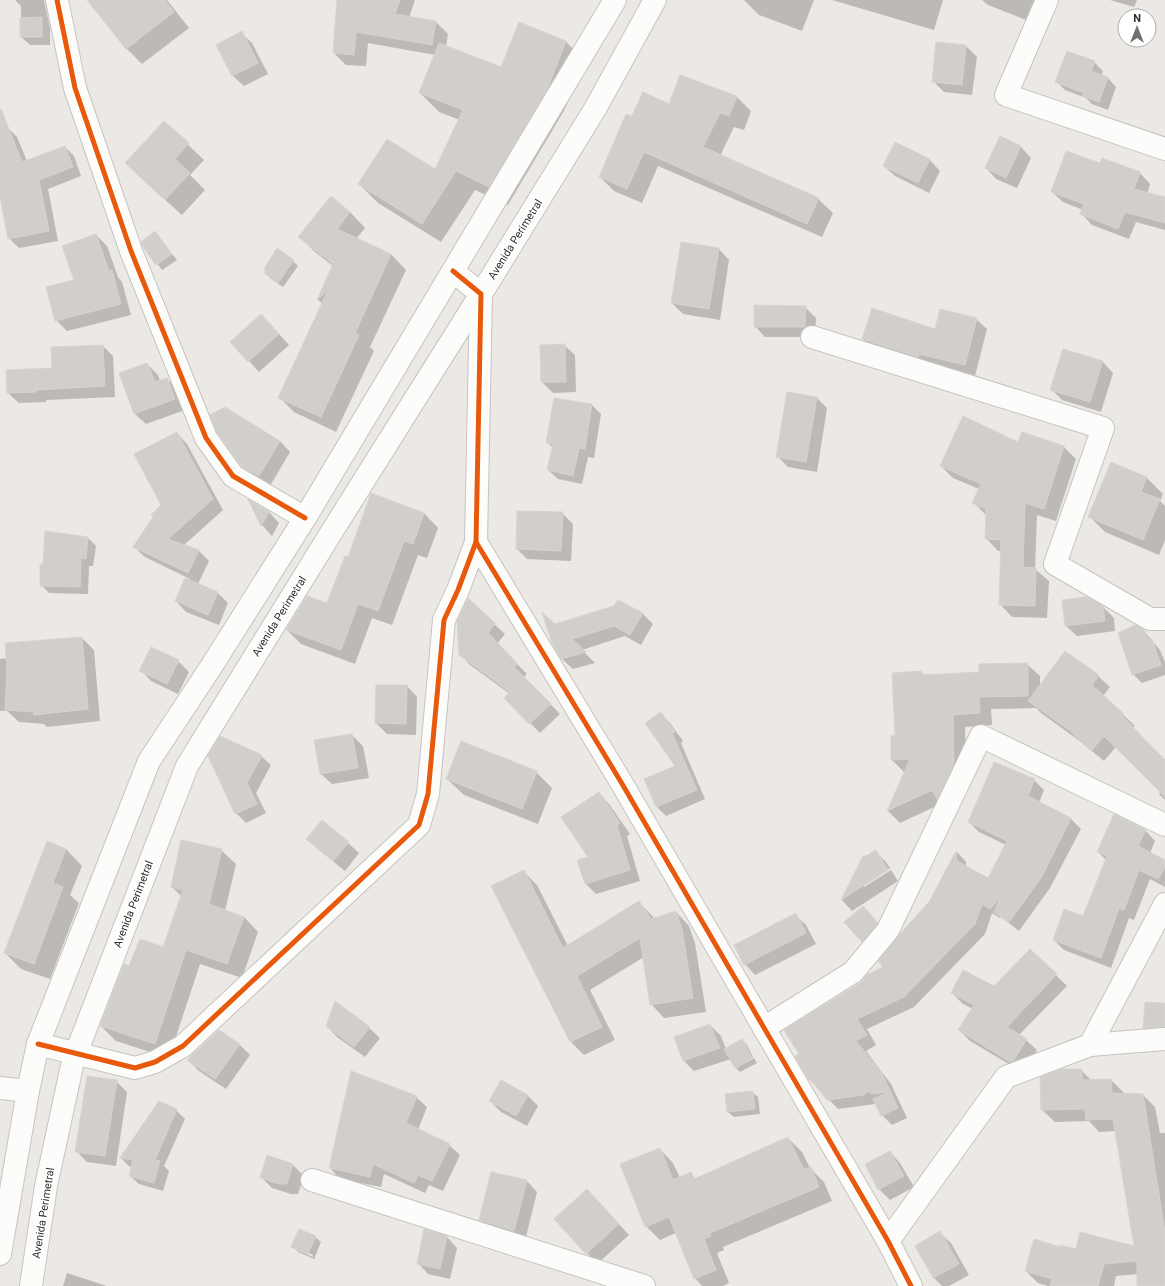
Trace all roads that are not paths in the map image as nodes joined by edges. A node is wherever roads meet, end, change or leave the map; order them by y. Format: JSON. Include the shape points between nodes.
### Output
{"nodes":[{"id":1,"x":57,"y":0,"type":"edge"},
{"id":2,"x":615,"y":0,"type":"edge"},
{"id":3,"x":655,"y":0,"type":"edge"},
{"id":4,"x":1048,"y":0,"type":"edge"},
{"id":5,"x":1165,"y":149,"type":"edge"},
{"id":6,"x":453,"y":271,"type":"junction"},
{"id":7,"x":481,"y":294,"type":"junction"},
{"id":8,"x":812,"y":337,"type":"dead end"},
{"id":9,"x":305,"y":518,"type":"junction"},
{"id":10,"x":476,"y":542,"type":"junction"},
{"id":11,"x":1165,"y":619,"type":"edge"},
{"id":12,"x":1165,"y":825,"type":"edge"},
{"id":13,"x":1165,"y":904,"type":"edge"},
{"id":14,"x":764,"y":1028,"type":"junction"},
{"id":15,"x":1165,"y":1039,"type":"edge"},
{"id":16,"x":38,"y":1044,"type":"junction"},
{"id":17,"x":1090,"y":1045,"type":"junction"},
{"id":18,"x":75,"y":1053,"type":"junction"},
{"id":19,"x":0,"y":1088,"type":"edge"},
{"id":20,"x":28,"y":1091,"type":"junction"},
{"id":21,"x":312,"y":1180,"type":"dead end"},
{"id":22,"x":888,"y":1241,"type":"junction"},
{"id":23,"x":0,"y":1254,"type":"edge"},
{"id":24,"x":31,"y":1286,"type":"edge"},
{"id":25,"x":644,"y":1286,"type":"edge"},
{"id":26,"x":911,"y":1286,"type":"edge"}],
"edges":[{"from":1,"to":9,"type":"street","via":[[75,88],[131,251],[206,438],[233,476]]},
{"from":2,"to":6,"type":"street"},
{"from":3,"to":7,"type":"street","name":"Avenida Perimetral","via":[[595,108]]},
{"from":4,"to":5,"type":"street","via":[[1006,95]]},
{"from":6,"to":7,"type":"street"},
{"from":6,"to":9,"type":"street"},
{"from":7,"to":10,"type":"street"},
{"from":7,"to":18,"type":"street","name":"Avenida Perimetral","via":[[187,766]]},
{"from":8,"to":11,"type":"street","via":[[1103,428],[1055,564],[1150,619]]},
{"from":9,"to":16,"type":"street","via":[[149,761]]},
{"from":10,"to":14,"type":"street","via":[[621,782]]},
{"from":10,"to":18,"type":"street","via":[[444,620],[428,794],[419,825],[182,1046],[155,1062],[135,1068]]},
{"from":12,"to":14,"type":"street","via":[[981,736],[888,930],[853,972]]},
{"from":13,"to":17,"type":"street"},
{"from":14,"to":22,"type":"street"},
{"from":15,"to":17,"type":"street"},
{"from":16,"to":18,"type":"street"},
{"from":16,"to":20,"type":"street"},
{"from":17,"to":22,"type":"street","via":[[1006,1077]]},
{"from":18,"to":24,"type":"street","name":"Avenida Perimetral","via":[[46,1186]]},
{"from":19,"to":20,"type":"street"},
{"from":20,"to":23,"type":"street"},
{"from":21,"to":25,"type":"street"},
{"from":22,"to":26,"type":"street"}]}
